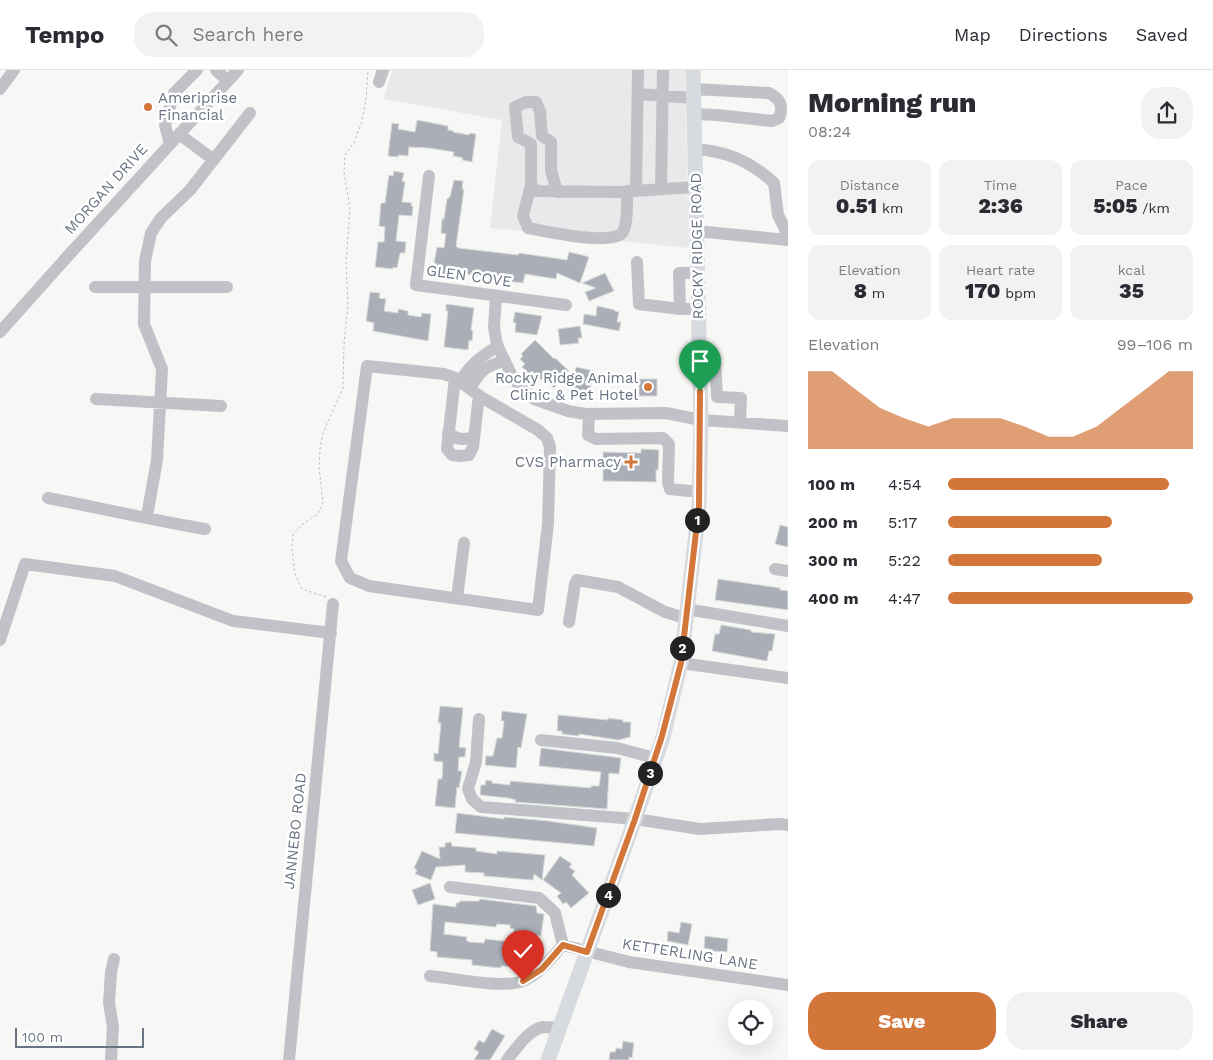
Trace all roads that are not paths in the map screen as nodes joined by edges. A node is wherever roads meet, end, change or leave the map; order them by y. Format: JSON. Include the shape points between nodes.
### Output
{"nodes":[{"id":1,"x":14,"y":70,"type":"edge"},
{"id":2,"x":197,"y":70,"type":"edge"},
{"id":3,"x":216,"y":70,"type":"edge"},
{"id":4,"x":238,"y":70,"type":"edge"},
{"id":5,"x":638,"y":70,"type":"edge"},
{"id":6,"x":663,"y":70,"type":"edge"},
{"id":7,"x":693,"y":70,"type":"edge"},
{"id":8,"x":228,"y":81,"type":"junction"},
{"id":9,"x":0,"y":89,"type":"edge"},
{"id":10,"x":694,"y":93,"type":"junction"},
{"id":11,"x":638,"y":94,"type":"junction"},
{"id":12,"x":663,"y":95,"type":"junction"},
{"id":13,"x":250,"y":113,"type":"dead end"},
{"id":14,"x":694,"y":114,"type":"junction"},
{"id":15,"x":179,"y":134,"type":"junction"},
{"id":16,"x":542,"y":136,"type":"junction"},
{"id":17,"x":170,"y":144,"type":"junction"},
{"id":18,"x":531,"y":144,"type":"junction"},
{"id":19,"x":694,"y":149,"type":"junction"},
{"id":20,"x":214,"y":160,"type":"junction"},
{"id":21,"x":429,"y":176,"type":"dead end"},
{"id":22,"x":531,"y":185,"type":"junction"},
{"id":23,"x":695,"y":188,"type":"junction"},
{"id":24,"x":661,"y":189,"type":"junction"},
{"id":25,"x":632,"y":191,"type":"junction"},
{"id":26,"x":557,"y":192,"type":"junction"},
{"id":27,"x":696,"y":232,"type":"junction"},
{"id":28,"x":787,"y":240,"type":"edge"},
{"id":29,"x":637,"y":262,"type":"dead end"},
{"id":30,"x":697,"y":273,"type":"junction"},
{"id":31,"x":95,"y":287,"type":"dead end"},
{"id":32,"x":144,"y":287,"type":"junction"},
{"id":33,"x":227,"y":287,"type":"dead end"},
{"id":34,"x":496,"y":296,"type":"junction"},
{"id":35,"x":566,"y":305,"type":"dead end"},
{"id":36,"x":680,"y":309,"type":"junction"},
{"id":37,"x":698,"y":309,"type":"junction"},
{"id":38,"x":0,"y":332,"type":"edge"},
{"id":39,"x":498,"y":346,"type":"junction"},
{"id":40,"x":699,"y":358,"type":"junction"},
{"id":41,"x":504,"y":360,"type":"junction"},
{"id":42,"x":466,"y":386,"type":"junction"},
{"id":43,"x":700,"y":391,"type":"junction"},
{"id":44,"x":717,"y":392,"type":"junction"},
{"id":45,"x":96,"y":399,"type":"dead end"},
{"id":46,"x":161,"y":403,"type":"junction"},
{"id":47,"x":220,"y":406,"type":"dead end"},
{"id":48,"x":589,"y":414,"type":"junction"},
{"id":49,"x":701,"y":420,"type":"junction"},
{"id":50,"x":740,"y":422,"type":"junction"},
{"id":51,"x":788,"y":426,"type":"edge"},
{"id":52,"x":699,"y":492,"type":"junction"},
{"id":53,"x":48,"y":498,"type":"dead end"},
{"id":54,"x":147,"y":516,"type":"junction"},
{"id":55,"x":205,"y":528,"type":"dead end"},
{"id":56,"x":464,"y":543,"type":"dead end"},
{"id":57,"x":775,"y":569,"type":"dead end"},
{"id":58,"x":788,"y":571,"type":"edge"},
{"id":59,"x":457,"y":598,"type":"junction"},
{"id":60,"x":333,"y":604,"type":"road end"},
{"id":61,"x":685,"y":614,"type":"junction"},
{"id":62,"x":569,"y":622,"type":"dead end"},
{"id":63,"x":788,"y":626,"type":"edge"},
{"id":64,"x":331,"y":633,"type":"junction"},
{"id":65,"x":0,"y":640,"type":"edge"},
{"id":66,"x":681,"y":663,"type":"junction"},
{"id":67,"x":788,"y":678,"type":"edge"},
{"id":68,"x":479,"y":719,"type":"dead end"},
{"id":69,"x":541,"y":740,"type":"dead end"},
{"id":70,"x":656,"y":758,"type":"junction"},
{"id":71,"x":635,"y":819,"type":"junction"},
{"id":72,"x":788,"y":825,"type":"edge"},
{"id":73,"x":450,"y":888,"type":"dead end"},
{"id":74,"x":563,"y":945,"type":"junction"},
{"id":75,"x":587,"y":952,"type":"junction"},
{"id":76,"x":114,"y":959,"type":"dead end"},
{"id":77,"x":430,"y":976,"type":"dead end"},
{"id":78,"x":788,"y":985,"type":"edge"},
{"id":79,"x":560,"y":1028,"type":"junction"},
{"id":80,"x":111,"y":1060,"type":"edge"},
{"id":81,"x":289,"y":1060,"type":"edge"},
{"id":82,"x":507,"y":1060,"type":"edge"},
{"id":83,"x":548,"y":1060,"type":"edge"}],
"edges":[{"from":1,"to":9,"type":"street"},
{"from":2,"to":17,"type":"street","via":[[174,93],[165,125]]},
{"from":3,"to":8,"type":"street"},
{"from":4,"to":8,"type":"street","name":"MORGAN DRIVE"},
{"from":5,"to":11,"type":"street"},
{"from":6,"to":12,"type":"street"},
{"from":7,"to":10,"type":"main road","name":"ROCKY RIDGE ROAD"},
{"from":8,"to":15,"type":"street","name":"MORGAN DRIVE"},
{"from":10,"to":12,"type":"street"},
{"from":10,"to":14,"type":"main road","name":"ROCKY RIDGE ROAD"},
{"from":10,"to":14,"type":"street","via":[[769,93],[782,104],[779,118],[772,121]]},
{"from":11,"to":12,"type":"street"},
{"from":11,"to":25,"type":"street"},
{"from":12,"to":24,"type":"street"},
{"from":13,"to":20,"type":"street"},
{"from":14,"to":19,"type":"main road","name":"ROCKY RIDGE ROAD"},
{"from":15,"to":17,"type":"street","name":"MORGAN DRIVE"},
{"from":15,"to":20,"type":"street"},
{"from":16,"to":18,"type":"street"},
{"from":16,"to":18,"type":"street","via":[[536,102],[515,107],[518,137]]},
{"from":16,"to":26,"type":"street","via":[[551,142],[550,170]]},
{"from":17,"to":38,"type":"street","name":"MORGAN DRIVE"},
{"from":18,"to":22,"type":"street"},
{"from":19,"to":23,"type":"main road","name":"ROCKY RIDGE ROAD"},
{"from":19,"to":28,"type":"street","via":[[716,150],[736,158],[760,170],[774,182],[778,215]]},
{"from":20,"to":32,"type":"street","via":[[151,233]]},
{"from":21,"to":34,"type":"street","name":"GLEN COVE","via":[[416,285]]},
{"from":22,"to":25,"type":"street","via":[[523,216],[528,228],[591,238],[611,238],[622,233]]},
{"from":22,"to":26,"type":"street","via":[[537,191]]},
{"from":23,"to":24,"type":"street"},
{"from":23,"to":27,"type":"main road","name":"ROCKY RIDGE ROAD"},
{"from":24,"to":25,"type":"street"},
{"from":25,"to":26,"type":"street"},
{"from":27,"to":28,"type":"street"},
{"from":27,"to":30,"type":"main road","name":"ROCKY RIDGE ROAD"},
{"from":29,"to":36,"type":"street","via":[[639,304]]},
{"from":30,"to":36,"type":"street","via":[[679,273]]},
{"from":30,"to":37,"type":"main road","name":"ROCKY RIDGE ROAD"},
{"from":31,"to":32,"type":"street"},
{"from":32,"to":33,"type":"street"},
{"from":32,"to":46,"type":"street","via":[[144,324],[162,369]]},
{"from":34,"to":35,"type":"street","name":"GLEN COVE"},
{"from":34,"to":39,"type":"street","via":[[494,327]]},
{"from":36,"to":37,"type":"street"},
{"from":37,"to":40,"type":"main road","name":"ROCKY RIDGE ROAD"},
{"from":39,"to":41,"type":"street"},
{"from":39,"to":42,"type":"street","via":[[467,369]]},
{"from":40,"to":43,"type":"main road","name":"ROCKY RIDGE ROAD"},
{"from":40,"to":44,"type":"street","via":[[715,358]]},
{"from":41,"to":42,"type":"street","via":[[489,365]]},
{"from":41,"to":48,"type":"street","via":[[513,378],[534,399],[568,411]]},
{"from":42,"to":42,"type":"street","via":[[473,447],[469,455],[452,455],[447,449],[448,433]]},
{"from":42,"to":59,"type":"street","via":[[547,438],[550,447],[548,524],[538,610]]},
{"from":42,"to":59,"type":"street","via":[[444,374],[367,366],[341,561],[350,578],[369,586]]},
{"from":43,"to":44,"type":"street"},
{"from":43,"to":49,"type":"main road","name":"ROCKY RIDGE ROAD"},
{"from":44,"to":50,"type":"street","via":[[717,397],[741,398]]},
{"from":45,"to":46,"type":"street"},
{"from":46,"to":47,"type":"street"},
{"from":46,"to":54,"type":"street","via":[[157,460]]},
{"from":48,"to":49,"type":"street","via":[[666,413]]},
{"from":48,"to":52,"type":"street","via":[[588,435],[596,438],[663,438],[669,444],[670,489]]},
{"from":49,"to":50,"type":"street"},
{"from":49,"to":52,"type":"main road","name":"ROCKY RIDGE ROAD"},
{"from":50,"to":51,"type":"street"},
{"from":52,"to":61,"type":"main road","name":"ROCKY RIDGE ROAD"},
{"from":53,"to":54,"type":"street"},
{"from":54,"to":55,"type":"street"},
{"from":56,"to":59,"type":"street"},
{"from":57,"to":58,"type":"street"},
{"from":60,"to":64,"type":"street","name":"JANNEBO ROAD"},
{"from":61,"to":62,"type":"street","via":[[665,612],[618,587],[577,580]]},
{"from":61,"to":63,"type":"street"},
{"from":61,"to":66,"type":"main road","name":"ROCKY RIDGE ROAD"},
{"from":64,"to":65,"type":"street","via":[[233,621],[115,576],[25,564]]},
{"from":64,"to":81,"type":"street","name":"JANNEBO ROAD"},
{"from":66,"to":67,"type":"street"},
{"from":66,"to":70,"type":"main road","name":"ROCKY RIDGE ROAD"},
{"from":68,"to":71,"type":"street","via":[[476,762],[468,789],[480,807]]},
{"from":69,"to":70,"type":"street","via":[[617,748]]},
{"from":70,"to":71,"type":"main road","name":"ROCKY RIDGE ROAD"},
{"from":71,"to":72,"type":"street","via":[[700,829]]},
{"from":71,"to":75,"type":"main road","name":"ROCKY RIDGE ROAD"},
{"from":73,"to":74,"type":"street","via":[[539,898],[556,913]]},
{"from":74,"to":75,"type":"street","name":"KETTERLING LANE"},
{"from":74,"to":77,"type":"street","via":[[542,969],[523,981],[506,985]]},
{"from":75,"to":78,"type":"street","name":"KETTERLING LANE","via":[[629,962]]},
{"from":75,"to":79,"type":"main road","name":"ROCKY RIDGE ROAD"},
{"from":76,"to":80,"type":"street","via":[[109,1003],[113,1027]]},
{"from":79,"to":82,"type":"street","via":[[536,1030]]},
{"from":79,"to":83,"type":"main road","name":"ROCKY RIDGE ROAD"}]}
